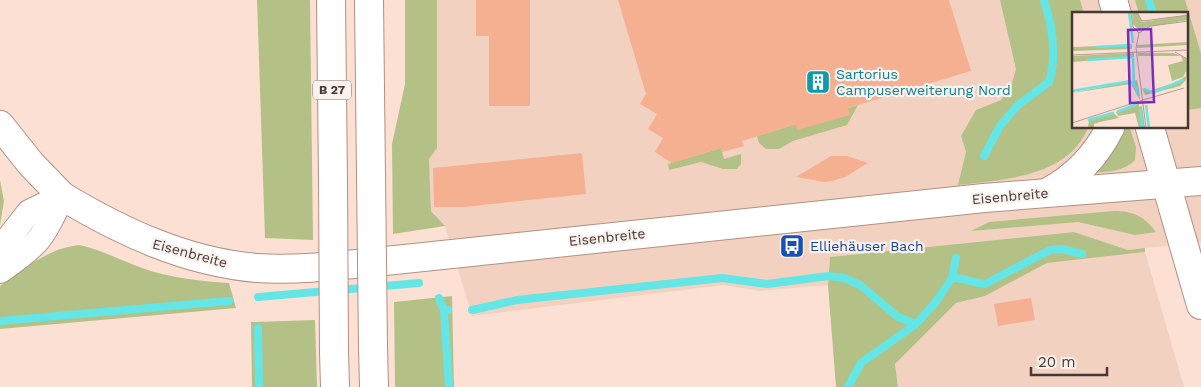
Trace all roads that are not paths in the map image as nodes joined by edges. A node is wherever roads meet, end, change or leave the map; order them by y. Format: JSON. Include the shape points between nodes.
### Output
{"nodes":[{"id":1,"x":331,"y":0,"type":"edge"},
{"id":2,"x":369,"y":0,"type":"edge"},
{"id":3,"x":0,"y":125,"type":"edge"},
{"id":4,"x":1109,"y":129,"type":"edge"},
{"id":5,"x":1150,"y":129,"type":"edge"},
{"id":6,"x":1201,"y":181,"type":"edge"},
{"id":7,"x":1166,"y":185,"type":"junction"},
{"id":8,"x":1047,"y":193,"type":"junction"},
{"id":9,"x":62,"y":196,"type":"junction"},
{"id":10,"x":0,"y":248,"type":"edge"},
{"id":11,"x":0,"y":271,"type":"edge"},
{"id":12,"x":1201,"y":305,"type":"edge"},
{"id":13,"x":335,"y":387,"type":"edge"},
{"id":14,"x":374,"y":387,"type":"edge"}],
"edges":[{"from":1,"to":13,"type":"main road","number":"B 27","bridge":true},
{"from":2,"to":14,"type":"main road","number":"B 27","bridge":true},
{"from":3,"to":9,"type":"main road","name":"Eisenbreite"},
{"from":4,"to":8,"type":"main road","via":[[1085,164]]},
{"from":5,"to":7,"type":"main road"},
{"from":6,"to":7,"type":"main road","name":"Eisenbreite"},
{"from":7,"to":8,"type":"main road","name":"Eisenbreite"},
{"from":7,"to":12,"type":"main road"},
{"from":8,"to":9,"type":"main road","name":"Eisenbreite","via":[[395,260],[258,268],[215,262],[150,242],[109,224]]},
{"from":9,"to":10,"type":"street","via":[[29,212]]},
{"from":9,"to":11,"type":"street","via":[[47,230],[28,252]]}]}
